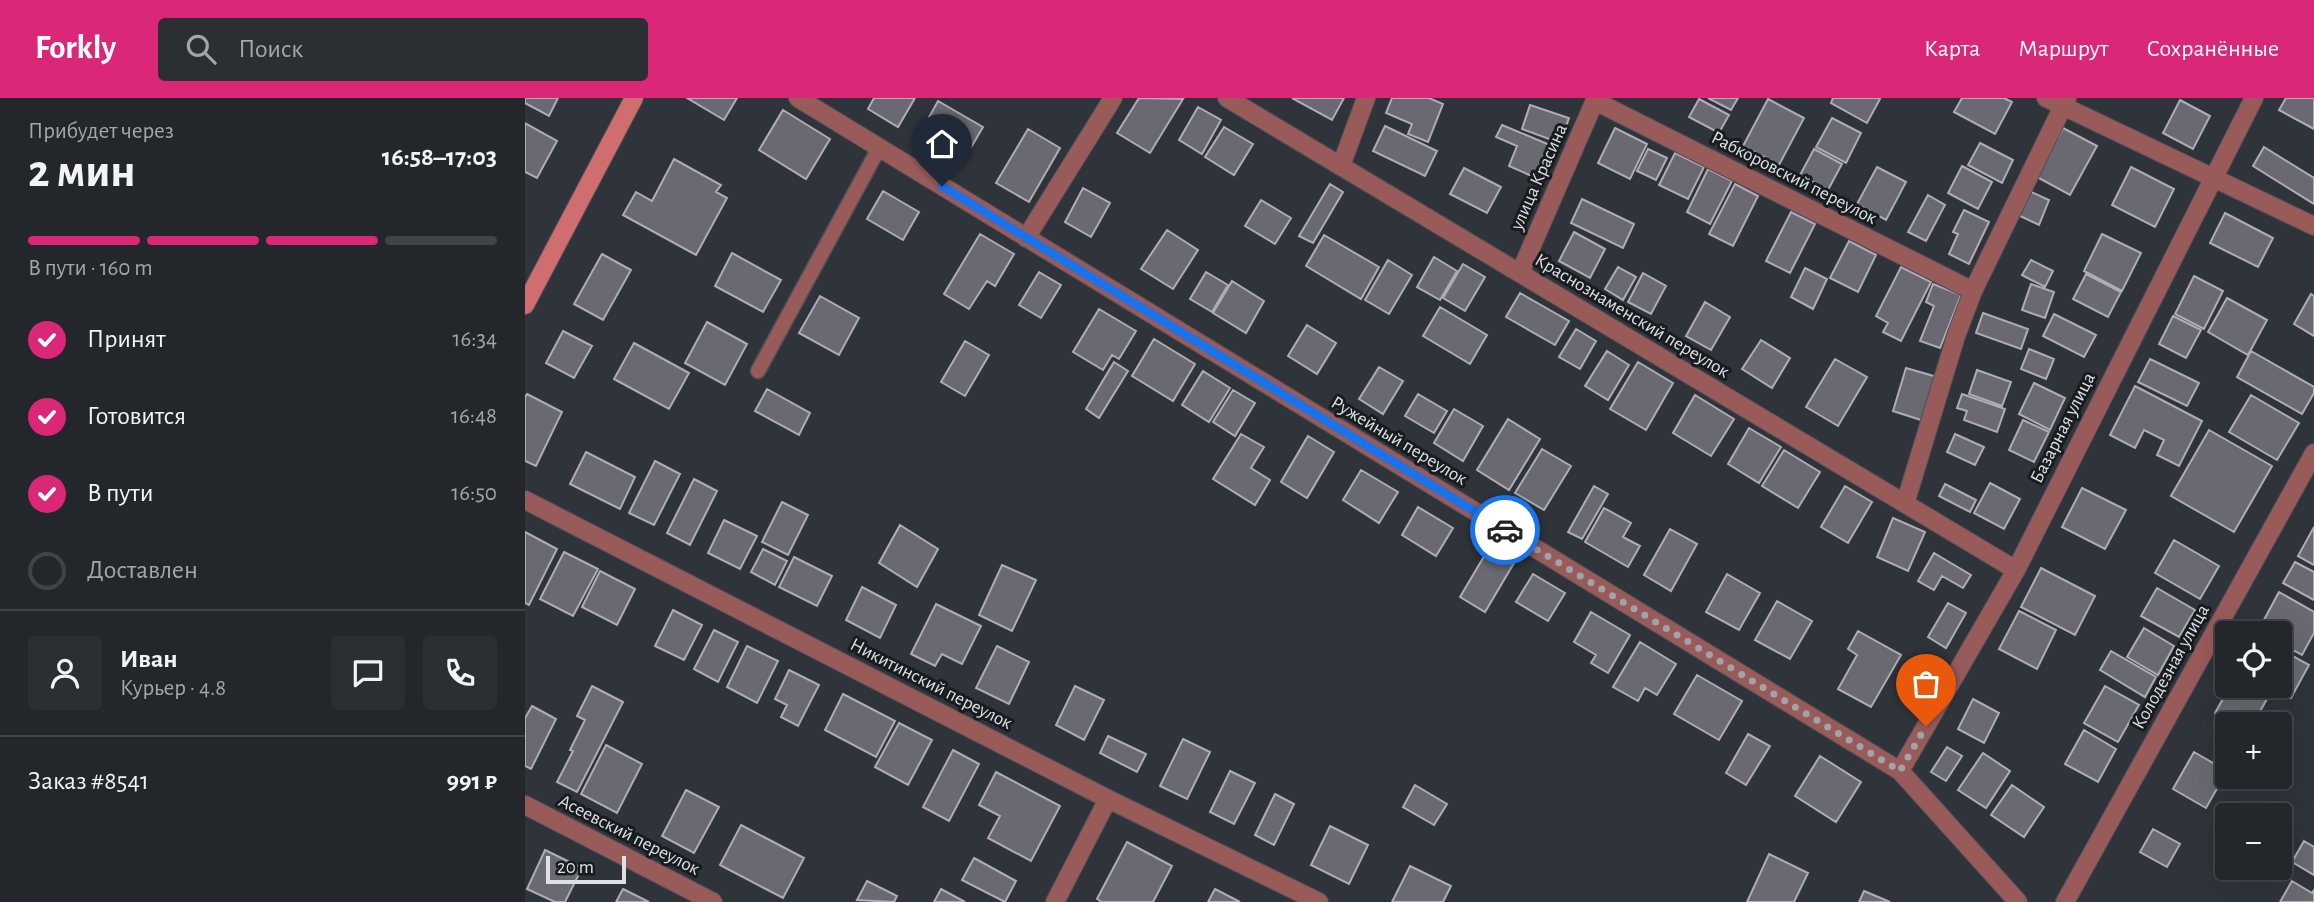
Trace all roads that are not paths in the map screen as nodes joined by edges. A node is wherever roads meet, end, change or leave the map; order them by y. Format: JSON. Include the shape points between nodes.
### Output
{"nodes":[{"id":1,"x":634,"y":98,"type":"edge"},
{"id":2,"x":798,"y":98,"type":"edge"},
{"id":3,"x":1114,"y":98,"type":"edge"},
{"id":4,"x":1227,"y":98,"type":"edge"},
{"id":5,"x":1366,"y":98,"type":"edge"},
{"id":6,"x":2046,"y":98,"type":"edge"},
{"id":7,"x":2254,"y":98,"type":"edge"},
{"id":8,"x":1596,"y":100,"type":"edge"},
{"id":9,"x":2065,"y":102,"type":"edge"},
{"id":10,"x":879,"y":148,"type":"junction"},
{"id":11,"x":1341,"y":166,"type":"junction"},
{"id":12,"x":2212,"y":179,"type":"junction"},
{"id":13,"x":2314,"y":226,"type":"edge"},
{"id":14,"x":1026,"y":238,"type":"junction"},
{"id":15,"x":1520,"y":273,"type":"junction"},
{"id":16,"x":1973,"y":292,"type":"junction"},
{"id":17,"x":525,"y":305,"type":"edge"},
{"id":18,"x":758,"y":372,"type":"dead end"},
{"id":19,"x":2314,"y":453,"type":"edge"},
{"id":20,"x":525,"y":500,"type":"edge"},
{"id":21,"x":1905,"y":504,"type":"junction"},
{"id":22,"x":2016,"y":570,"type":"junction"},
{"id":23,"x":1900,"y":771,"type":"junction"},
{"id":24,"x":1108,"y":799,"type":"junction"},
{"id":25,"x":525,"y":805,"type":"edge"},
{"id":26,"x":713,"y":902,"type":"edge"},
{"id":27,"x":1055,"y":902,"type":"edge"},
{"id":28,"x":1319,"y":902,"type":"edge"},
{"id":29,"x":2018,"y":902,"type":"edge"},
{"id":30,"x":2065,"y":902,"type":"edge"}],
"edges":[{"from":1,"to":17,"type":"street"},
{"from":2,"to":10,"type":"street","name":"Ружейный переулок"},
{"from":3,"to":14,"type":"street"},
{"from":4,"to":11,"type":"street","name":"Краснознаменский переулок"},
{"from":5,"to":11,"type":"street"},
{"from":6,"to":9,"type":"street"},
{"from":7,"to":12,"type":"street","name":"Базарная улица"},
{"from":8,"to":15,"type":"street","name":"улица Красина"},
{"from":8,"to":16,"type":"street","name":"Рабкоровский переулок"},
{"from":9,"to":12,"type":"street"},
{"from":9,"to":16,"type":"street"},
{"from":10,"to":14,"type":"street","name":"Ружейный переулок"},
{"from":10,"to":18,"type":"lane"},
{"from":11,"to":15,"type":"street","name":"Краснознаменский переулок"},
{"from":12,"to":13,"type":"street"},
{"from":12,"to":22,"type":"street","name":"Базарная улица"},
{"from":14,"to":23,"type":"street","name":"Ружейный переулок"},
{"from":15,"to":21,"type":"street","name":"Краснознаменский переулок"},
{"from":16,"to":21,"type":"street"},
{"from":19,"to":30,"type":"street","name":"Колодезная улица"},
{"from":20,"to":24,"type":"street","name":"Никитинский переулок"},
{"from":21,"to":22,"type":"street","name":"Краснознаменский переулок"},
{"from":22,"to":23,"type":"street","name":"Базарная улица"},
{"from":23,"to":29,"type":"street","name":"Ружейный переулок"},
{"from":24,"to":27,"type":"street"},
{"from":24,"to":28,"type":"street","name":"Никитинский переулок"},
{"from":25,"to":26,"type":"street","name":"Асеевский переулок"}]}
